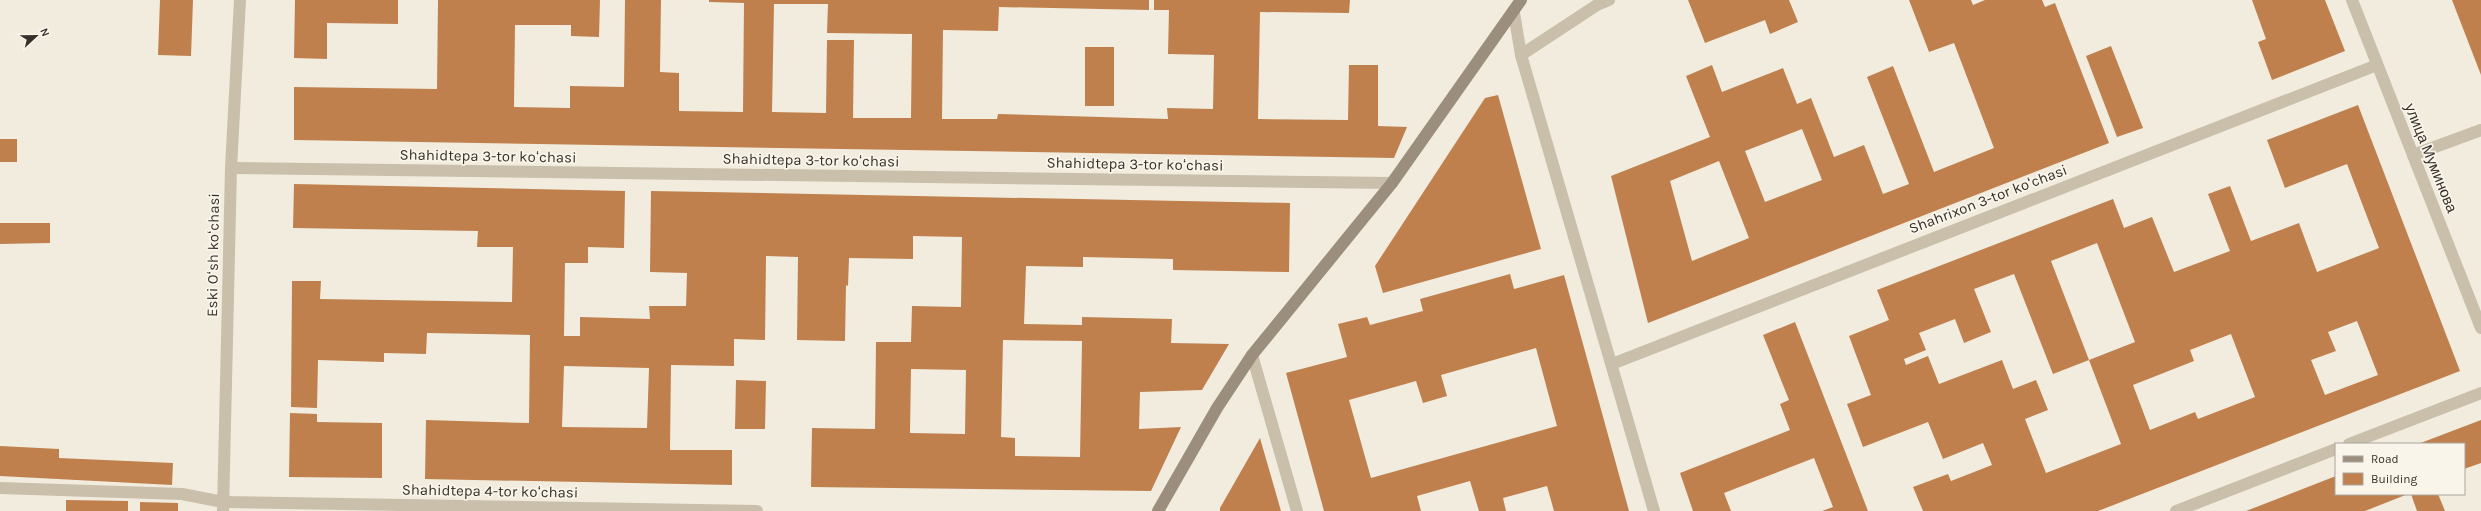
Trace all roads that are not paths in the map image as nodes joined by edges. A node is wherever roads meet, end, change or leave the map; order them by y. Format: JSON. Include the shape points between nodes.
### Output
{"nodes":[{"id":1,"x":240,"y":0,"type":"edge"},
{"id":2,"x":1521,"y":0,"type":"edge"},
{"id":3,"x":1609,"y":0,"type":"edge"},
{"id":4,"x":2352,"y":0,"type":"edge"},
{"id":5,"x":1514,"y":14,"type":"junction"},
{"id":6,"x":1521,"y":55,"type":"junction"},
{"id":7,"x":2377,"y":65,"type":"junction"},
{"id":8,"x":2481,"y":130,"type":"edge"},
{"id":9,"x":2413,"y":155,"type":"junction"},
{"id":10,"x":231,"y":168,"type":"junction"},
{"id":11,"x":1392,"y":183,"type":"junction"},
{"id":12,"x":2481,"y":328,"type":"edge"},
{"id":13,"x":1252,"y":355,"type":"junction"},
{"id":14,"x":1612,"y":364,"type":"junction"},
{"id":15,"x":2481,"y":393,"type":"edge"},
{"id":16,"x":2352,"y":443,"type":"edge"},
{"id":17,"x":2335,"y":449,"type":"edge"},
{"id":18,"x":0,"y":488,"type":"edge"},
{"id":19,"x":223,"y":507,"type":"edge"},
{"id":20,"x":757,"y":511,"type":"edge"},
{"id":21,"x":1158,"y":511,"type":"edge"},
{"id":22,"x":1297,"y":511,"type":"edge"},
{"id":23,"x":1654,"y":511,"type":"edge"},
{"id":24,"x":2176,"y":511,"type":"edge"}],
"edges":[{"from":1,"to":10,"type":"street","name":"Eski Oʻsh koʻchasi"},
{"from":2,"to":5,"type":"street"},
{"from":3,"to":6,"type":"street","via":[[1597,5]]},
{"from":4,"to":7,"type":"street","name":"улица Муминова"},
{"from":5,"to":6,"type":"street"},
{"from":5,"to":11,"type":"street"},
{"from":6,"to":14,"type":"street"},
{"from":7,"to":9,"type":"street","name":"улица Муминова"},
{"from":7,"to":14,"type":"street","name":"Shahrixon 3-tor koʻchasi"},
{"from":8,"to":9,"type":"street"},
{"from":9,"to":12,"type":"street","name":"улица Муминова"},
{"from":10,"to":11,"type":"street","name":"Shahidtepa 3-tor koʻchasi"},
{"from":10,"to":19,"type":"street","name":"Eski Oʻsh koʻchasi"},
{"from":11,"to":13,"type":"street"},
{"from":13,"to":21,"type":"street","via":[[1217,408]]},
{"from":13,"to":22,"type":"street"},
{"from":14,"to":23,"type":"street"},
{"from":15,"to":16,"type":"street"},
{"from":17,"to":24,"type":"street"},
{"from":18,"to":19,"type":"street","name":"Shahidtepa 4-tor koʻchasi","via":[[182,494]]},
{"from":19,"to":20,"type":"street","name":"Shahidtepa 4-tor koʻchasi"}]}
